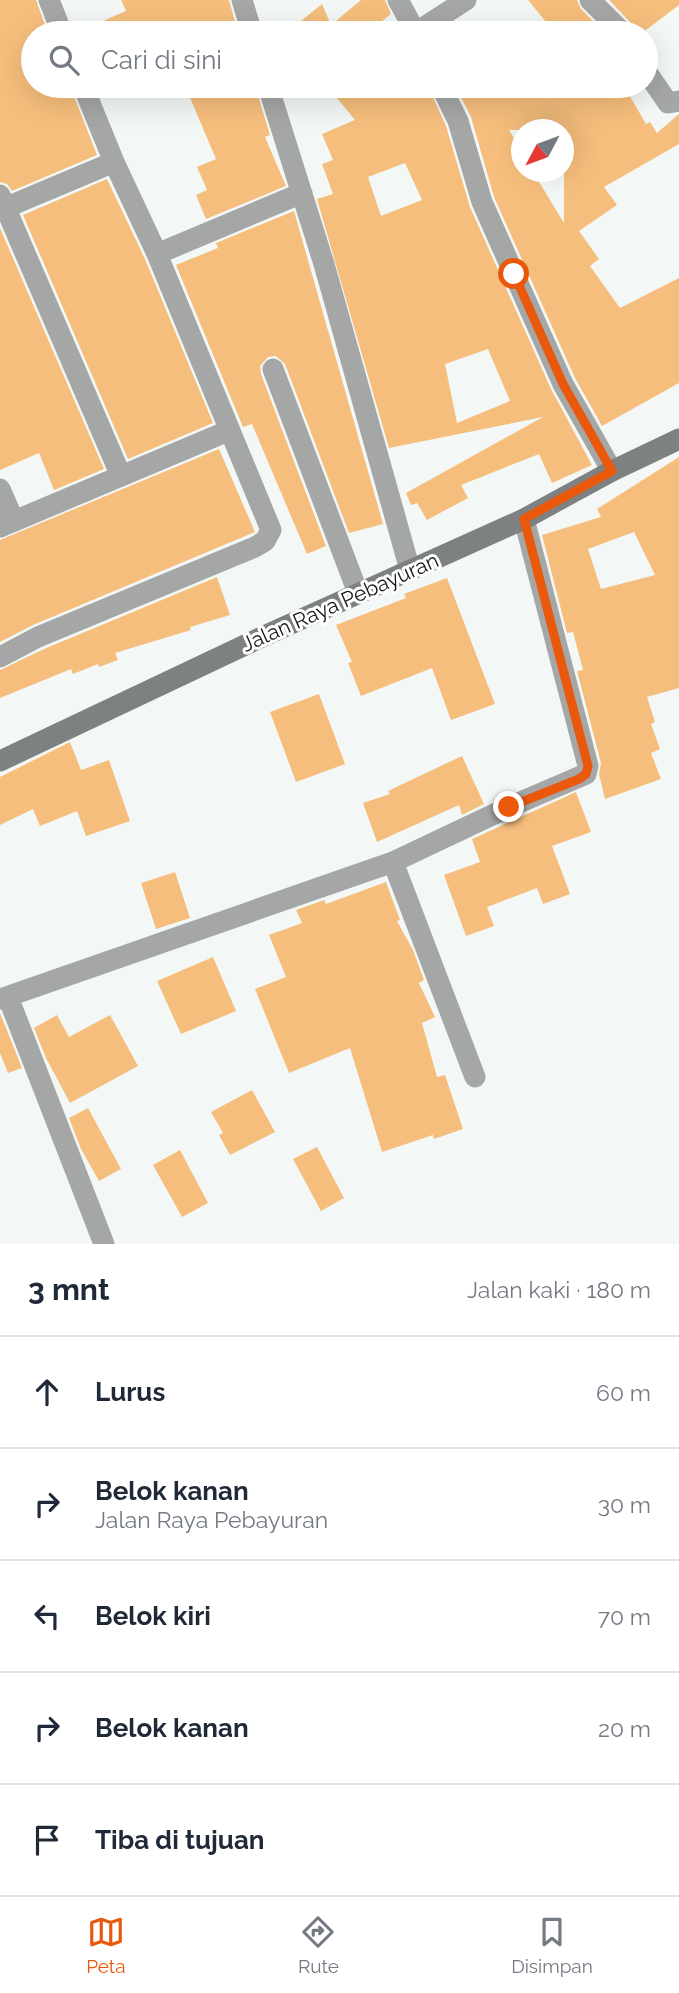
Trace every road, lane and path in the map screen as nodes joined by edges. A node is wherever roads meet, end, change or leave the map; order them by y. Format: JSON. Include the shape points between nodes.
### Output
{"nodes":[{"id":1,"x":49,"y":0,"type":"edge"},
{"id":2,"x":242,"y":0,"type":"edge"},
{"id":3,"x":398,"y":0,"type":"edge"},
{"id":4,"x":466,"y":0,"type":"edge"},
{"id":5,"x":590,"y":0,"type":"edge"},
{"id":6,"x":57,"y":21,"type":"edge"},
{"id":7,"x":248,"y":21,"type":"edge"},
{"id":8,"x":409,"y":21,"type":"edge"},
{"id":9,"x":434,"y":21,"type":"edge"},
{"id":10,"x":611,"y":21,"type":"edge"},
{"id":11,"x":658,"y":88,"type":"edge"},
{"id":12,"x":88,"y":98,"type":"edge"},
{"id":13,"x":272,"y":98,"type":"edge"},
{"id":14,"x":447,"y":98,"type":"edge"},
{"id":15,"x":679,"y":101,"type":"edge"},
{"id":16,"x":114,"y":162,"type":"junction"},
{"id":17,"x":302,"y":193,"type":"junction"},
{"id":18,"x":2,"y":204,"type":"edge"},
{"id":19,"x":157,"y":254,"type":"junction"},
{"id":20,"x":273,"y":369,"type":"dead end"},
{"id":21,"x":228,"y":431,"type":"junction"},
{"id":22,"x":679,"y":439,"type":"edge"},
{"id":23,"x":612,"y":471,"type":"junction"},
{"id":24,"x":121,"y":476,"type":"junction"},
{"id":25,"x":0,"y":489,"type":"edge"},
{"id":26,"x":524,"y":519,"type":"junction"},
{"id":27,"x":7,"y":524,"type":"edge"},
{"id":28,"x":410,"y":570,"type":"junction"},
{"id":29,"x":358,"y":593,"type":"junction"},
{"id":30,"x":0,"y":656,"type":"edge"},
{"id":31,"x":0,"y":761,"type":"edge"},
{"id":32,"x":393,"y":862,"type":"junction"},
{"id":33,"x":4,"y":998,"type":"edge"},
{"id":34,"x":475,"y":1077,"type":"dead end"},
{"id":35,"x":104,"y":1244,"type":"edge"}],
"edges":[{"from":1,"to":6,"type":"street"},
{"from":2,"to":7,"type":"street"},
{"from":3,"to":8,"type":"street"},
{"from":4,"to":9,"type":"street"},
{"from":5,"to":10,"type":"street"},
{"from":11,"to":15,"type":"street","via":[[668,103]]},
{"from":12,"to":16,"type":"street"},
{"from":13,"to":17,"type":"street"},
{"from":14,"to":23,"type":"street","via":[[482,202],[563,384]]},
{"from":16,"to":18,"type":"street"},
{"from":16,"to":19,"type":"street"},
{"from":17,"to":19,"type":"street"},
{"from":17,"to":28,"type":"street"},
{"from":18,"to":24,"type":"street"},
{"from":19,"to":21,"type":"street"},
{"from":20,"to":29,"type":"street"},
{"from":21,"to":24,"type":"street"},
{"from":21,"to":30,"type":"street","via":[[271,530],[265,541]]},
{"from":22,"to":23,"type":"main road","name":"Jalan Raya Pebayuran"},
{"from":23,"to":26,"type":"main road","name":"Jalan Raya Pebayuran"},
{"from":24,"to":27,"type":"street"},
{"from":25,"to":27,"type":"street"},
{"from":26,"to":28,"type":"main road","name":"Jalan Raya Pebayuran"},
{"from":26,"to":32,"type":"street","via":[[588,766],[586,774]]},
{"from":28,"to":29,"type":"main road","name":"Jalan Raya Pebayuran"},
{"from":29,"to":31,"type":"main road","name":"Jalan Raya Pebayuran"},
{"from":32,"to":33,"type":"street"},
{"from":32,"to":34,"type":"street"},
{"from":33,"to":35,"type":"street"}]}
